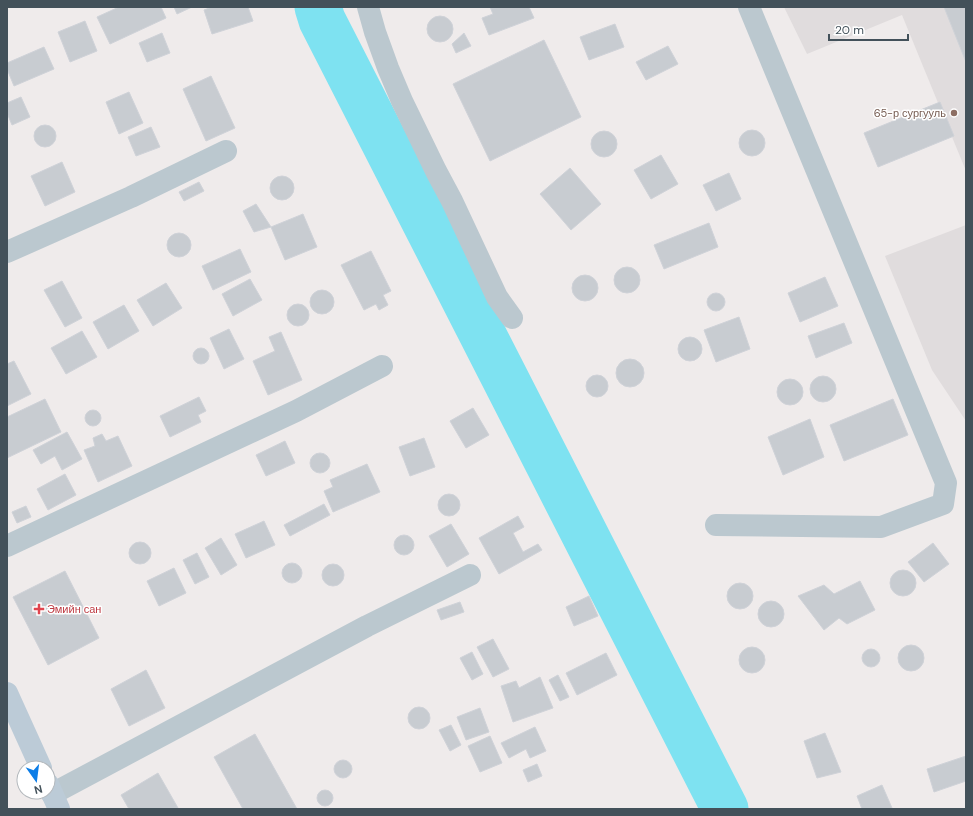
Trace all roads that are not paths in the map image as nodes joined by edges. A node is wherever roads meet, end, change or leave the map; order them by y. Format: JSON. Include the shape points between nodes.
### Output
{"nodes":[{"id":1,"x":368,"y":7,"type":"edge"},
{"id":2,"x":749,"y":7,"type":"edge"},
{"id":3,"x":226,"y":151,"type":"dead end"},
{"id":4,"x":7,"y":252,"type":"edge"},
{"id":5,"x":512,"y":318,"type":"dead end"},
{"id":6,"x":382,"y":366,"type":"dead end"},
{"id":7,"x":716,"y":525,"type":"dead end"},
{"id":8,"x":7,"y":546,"type":"edge"},
{"id":9,"x":470,"y":575,"type":"dead end"},
{"id":10,"x":7,"y":693,"type":"edge"},
{"id":11,"x":37,"y":760,"type":"edge"},
{"id":12,"x":56,"y":794,"type":"edge"}],
"edges":[{"from":1,"to":5,"type":"street","via":[[402,102],[497,297]]},
{"from":2,"to":7,"type":"street","via":[[946,483],[943,504],[881,526]]},
{"from":3,"to":4,"type":"street"},
{"from":6,"to":8,"type":"street","via":[[296,411]]},
{"from":9,"to":12,"type":"street","via":[[367,626]]},
{"from":10,"to":11,"type":"main road"}]}
